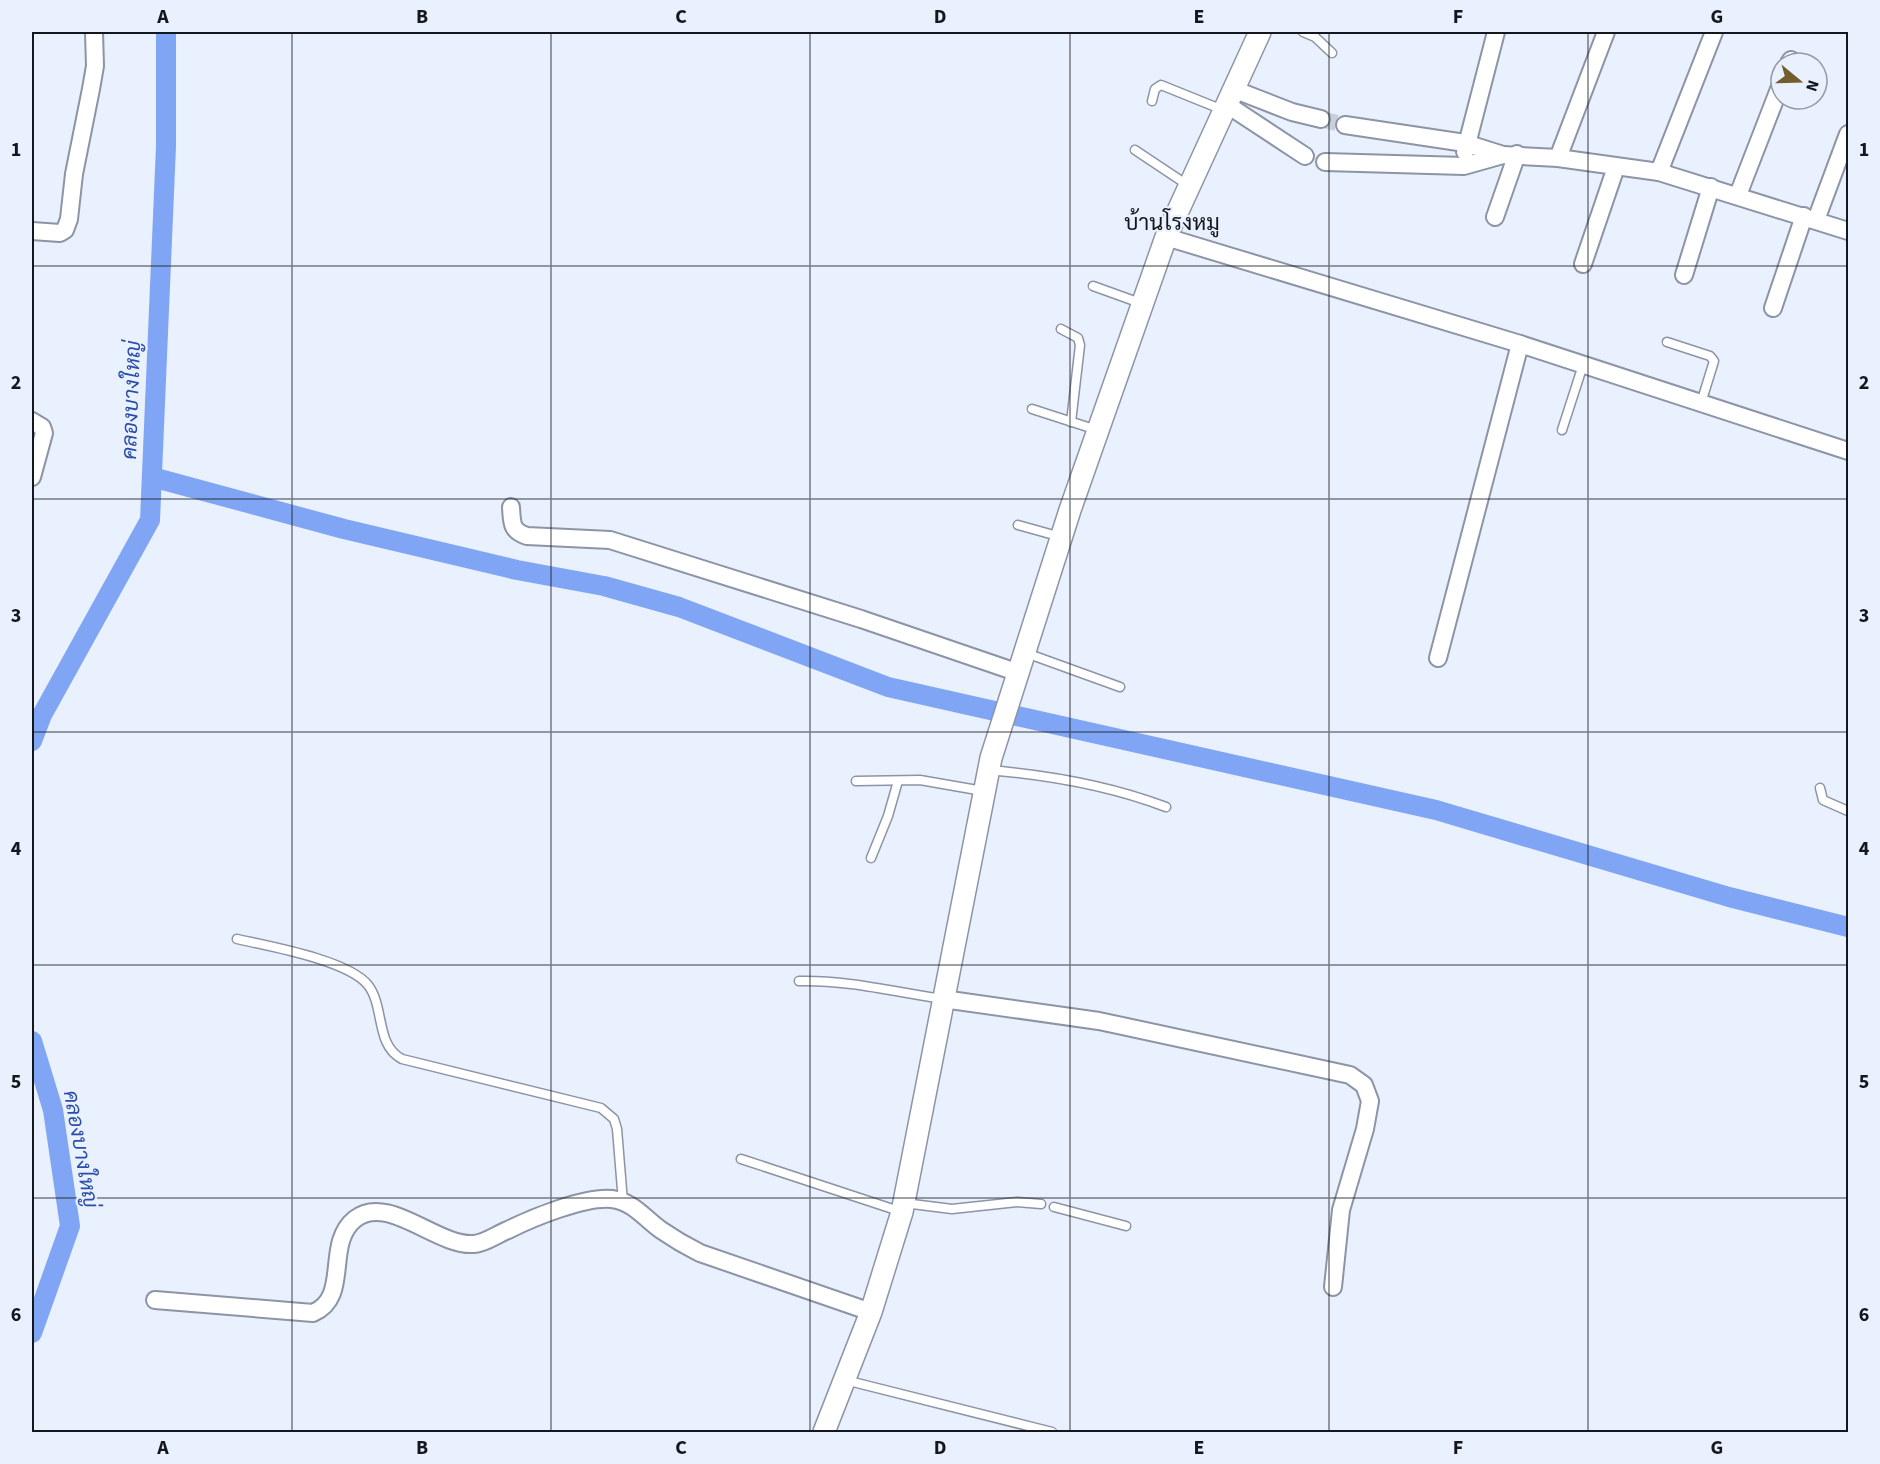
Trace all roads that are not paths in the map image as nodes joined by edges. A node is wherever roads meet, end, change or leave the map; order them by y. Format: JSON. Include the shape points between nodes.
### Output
{"nodes":[{"id":1,"x":94,"y":32,"type":"edge"},
{"id":2,"x":1260,"y":32,"type":"edge"},
{"id":3,"x":1303,"y":32,"type":"edge"},
{"id":4,"x":1496,"y":32,"type":"edge"},
{"id":5,"x":1606,"y":32,"type":"edge"},
{"id":6,"x":1714,"y":32,"type":"edge"},
{"id":7,"x":1332,"y":54,"type":"dead end"},
{"id":8,"x":1152,"y":101,"type":"dead end"},
{"id":9,"x":1227,"y":101,"type":"junction"},
{"id":10,"x":1771,"y":111,"type":"edge"},
{"id":11,"x":1321,"y":119,"type":"tunnel mouth"},
{"id":12,"x":1345,"y":125,"type":"tunnel mouth"},
{"id":13,"x":1848,"y":134,"type":"edge"},
{"id":14,"x":1466,"y":143,"type":"junction"},
{"id":15,"x":1135,"y":150,"type":"dead end"},
{"id":16,"x":1510,"y":155,"type":"junction"},
{"id":17,"x":1305,"y":156,"type":"dead end"},
{"id":18,"x":1558,"y":158,"type":"junction"},
{"id":19,"x":1325,"y":162,"type":"dead end"},
{"id":20,"x":1464,"y":166,"type":"junction"},
{"id":21,"x":1616,"y":166,"type":"junction"},
{"id":22,"x":1659,"y":172,"type":"junction"},
{"id":23,"x":1189,"y":186,"type":"junction"},
{"id":24,"x":1711,"y":187,"type":"junction"},
{"id":25,"x":1738,"y":195,"type":"junction"},
{"id":26,"x":1496,"y":217,"type":"dead end"},
{"id":27,"x":1810,"y":218,"type":"junction"},
{"id":28,"x":32,"y":231,"type":"edge"},
{"id":29,"x":1848,"y":231,"type":"edge"},
{"id":30,"x":1166,"y":237,"type":"junction"},
{"id":31,"x":1583,"y":264,"type":"dead end"},
{"id":32,"x":1684,"y":275,"type":"dead end"},
{"id":33,"x":1093,"y":286,"type":"dead end"},
{"id":34,"x":1143,"y":304,"type":"junction"},
{"id":35,"x":1773,"y":308,"type":"dead end"},
{"id":36,"x":1061,"y":329,"type":"dead end"},
{"id":37,"x":1666,"y":342,"type":"dead end"},
{"id":38,"x":1520,"y":344,"type":"junction"},
{"id":39,"x":1583,"y":365,"type":"junction"},
{"id":40,"x":1701,"y":403,"type":"junction"},
{"id":41,"x":1032,"y":409,"type":"dead end"},
{"id":42,"x":32,"y":421,"type":"edge"},
{"id":43,"x":1071,"y":422,"type":"junction"},
{"id":44,"x":1562,"y":430,"type":"dead end"},
{"id":45,"x":1098,"y":431,"type":"junction"},
{"id":46,"x":1848,"y":451,"type":"edge"},
{"id":47,"x":32,"y":477,"type":"edge"},
{"id":48,"x":511,"y":507,"type":"dead end"},
{"id":49,"x":1018,"y":525,"type":"dead end"},
{"id":50,"x":1061,"y":538,"type":"junction"},
{"id":51,"x":1025,"y":653,"type":"junction"},
{"id":52,"x":1438,"y":658,"type":"dead end"},
{"id":53,"x":1018,"y":673,"type":"junction"},
{"id":54,"x":1120,"y":687,"type":"dead end"},
{"id":55,"x":987,"y":773,"type":"junction"},
{"id":56,"x":856,"y":781,"type":"dead end"},
{"id":57,"x":898,"y":781,"type":"junction"},
{"id":58,"x":1820,"y":788,"type":"dead end"},
{"id":59,"x":1166,"y":807,"type":"dead end"},
{"id":60,"x":1848,"y":811,"type":"edge"},
{"id":61,"x":871,"y":858,"type":"dead end"},
{"id":62,"x":237,"y":939,"type":"dead end"},
{"id":63,"x":800,"y":981,"type":"dead end"},
{"id":64,"x":943,"y":999,"type":"junction"},
{"id":65,"x":741,"y":1159,"type":"dead end"},
{"id":66,"x":623,"y":1202,"type":"junction"},
{"id":67,"x":1041,"y":1204,"type":"dead end"},
{"id":68,"x":903,"y":1207,"type":"junction"},
{"id":69,"x":1054,"y":1207,"type":"dead end"},
{"id":70,"x":1126,"y":1226,"type":"dead end"},
{"id":71,"x":1333,"y":1287,"type":"dead end"},
{"id":72,"x":155,"y":1300,"type":"dead end"},
{"id":73,"x":871,"y":1312,"type":"junction"},
{"id":74,"x":844,"y":1380,"type":"junction"},
{"id":75,"x":824,"y":1432,"type":"edge"},
{"id":76,"x":1052,"y":1432,"type":"edge"}],
"edges":[{"from":1,"to":28,"type":"street","via":[[95,66],[69,219],[60,233]]},
{"from":2,"to":9,"type":"street"},
{"from":3,"to":7,"type":"lane","via":[[1315,37]]},
{"from":4,"to":14,"type":"street"},
{"from":5,"to":18,"type":"street"},
{"from":6,"to":22,"type":"street"},
{"from":8,"to":9,"type":"lane","via":[[1155,89],[1161,86]]},
{"from":9,"to":11,"type":"street"},
{"from":9,"to":17,"type":"street"},
{"from":9,"to":23,"type":"street"},
{"from":10,"to":25,"type":"street"},
{"from":12,"to":14,"type":"street"},
{"from":13,"to":27,"type":"street"},
{"from":14,"to":16,"type":"street"},
{"from":14,"to":20,"type":"street"},
{"from":15,"to":23,"type":"lane"},
{"from":16,"to":18,"type":"street"},
{"from":16,"to":20,"type":"street"},
{"from":16,"to":26,"type":"street"},
{"from":18,"to":21,"type":"street"},
{"from":19,"to":20,"type":"street"},
{"from":21,"to":22,"type":"street"},
{"from":21,"to":31,"type":"street"},
{"from":22,"to":24,"type":"street"},
{"from":23,"to":30,"type":"street"},
{"from":24,"to":25,"type":"street"},
{"from":24,"to":32,"type":"street"},
{"from":25,"to":27,"type":"street"},
{"from":27,"to":29,"type":"street"},
{"from":27,"to":35,"type":"street"},
{"from":30,"to":34,"type":"street"},
{"from":30,"to":38,"type":"street"},
{"from":33,"to":34,"type":"lane"},
{"from":34,"to":45,"type":"street"},
{"from":36,"to":43,"type":"lane","via":[[1078,338],[1080,345]]},
{"from":37,"to":40,"type":"lane","via":[[1710,356],[1714,361]]},
{"from":38,"to":39,"type":"street"},
{"from":38,"to":52,"type":"street"},
{"from":39,"to":40,"type":"street"},
{"from":39,"to":44,"type":"lane"},
{"from":40,"to":46,"type":"street"},
{"from":41,"to":43,"type":"lane"},
{"from":42,"to":47,"type":"street","via":[[44,433]]},
{"from":43,"to":45,"type":"lane"},
{"from":45,"to":50,"type":"street"},
{"from":48,"to":53,"type":"street","via":[[512,525],[516,532],[527,536],[610,540]]},
{"from":49,"to":50,"type":"lane"},
{"from":50,"to":51,"type":"street"},
{"from":51,"to":53,"type":"street"},
{"from":51,"to":54,"type":"lane"},
{"from":53,"to":55,"type":"street"},
{"from":55,"to":57,"type":"lane"},
{"from":55,"to":59,"type":"lane","via":[[1028,773],[1105,787]]},
{"from":55,"to":64,"type":"street"},
{"from":56,"to":57,"type":"lane"},
{"from":57,"to":61,"type":"lane"},
{"from":58,"to":60,"type":"lane","via":[[1823,800]]},
{"from":62,"to":66,"type":"lane","via":[[303,954],[358,976],[377,1000],[389,1048],[402,1059],[601,1108],[614,1119],[617,1129]]},
{"from":63,"to":64,"type":"lane","via":[[866,985]]},
{"from":64,"to":68,"type":"street"},
{"from":64,"to":71,"type":"street","via":[[1160,1033],[1350,1075],[1364,1085],[1370,1101],[1341,1210]]},
{"from":65,"to":68,"type":"lane"},
{"from":66,"to":72,"type":"street","via":[[585,1202],[473,1244],[382,1212],[364,1213],[344,1230],[338,1244],[330,1300],[324,1308],[313,1312]]},
{"from":66,"to":73,"type":"street","via":[[680,1244]]},
{"from":67,"to":68,"type":"lane","via":[[1017,1202],[952,1209]]},
{"from":68,"to":73,"type":"street"},
{"from":69,"to":70,"type":"lane"},
{"from":73,"to":74,"type":"street"},
{"from":74,"to":75,"type":"street"},
{"from":74,"to":76,"type":"lane"}]}
